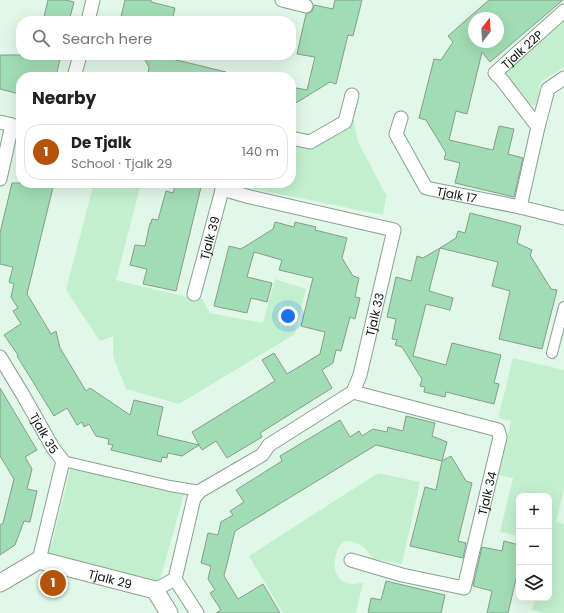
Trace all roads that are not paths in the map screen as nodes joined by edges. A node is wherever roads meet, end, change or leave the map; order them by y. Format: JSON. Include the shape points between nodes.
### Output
{"nodes":[{"id":1,"x":93,"y":0,"type":"edge"},
{"id":2,"x":282,"y":0,"type":"edge"},
{"id":3,"x":306,"y":6,"type":"dead end"},
{"id":4,"x":564,"y":11,"type":"edge"},
{"id":5,"x":89,"y":16,"type":"edge"},
{"id":6,"x":79,"y":60,"type":"edge"},
{"id":7,"x":75,"y":72,"type":"edge"},
{"id":8,"x":564,"y":78,"type":"edge"},
{"id":9,"x":352,"y":95,"type":"dead end"},
{"id":10,"x":401,"y":118,"type":"dead end"},
{"id":11,"x":11,"y":122,"type":"edge"},
{"id":12,"x":538,"y":127,"type":"junction"},
{"id":13,"x":296,"y":139,"type":"edge"},
{"id":14,"x":0,"y":179,"type":"edge"},
{"id":15,"x":222,"y":188,"type":"edge"},
{"id":16,"x":228,"y":188,"type":"edge"},
{"id":17,"x":520,"y":207,"type":"junction"},
{"id":18,"x":564,"y":218,"type":"edge"},
{"id":19,"x":194,"y":294,"type":"dead end"},
{"id":20,"x":564,"y":306,"type":"edge"},
{"id":21,"x":552,"y":353,"type":"dead end"},
{"id":22,"x":0,"y":357,"type":"edge"},
{"id":23,"x":353,"y":392,"type":"junction"},
{"id":24,"x":63,"y":461,"type":"junction"},
{"id":25,"x":200,"y":491,"type":"junction"},
{"id":26,"x":39,"y":560,"type":"junction"},
{"id":27,"x":351,"y":560,"type":"dead end"},
{"id":28,"x":175,"y":579,"type":"junction"},
{"id":29,"x":0,"y":583,"type":"edge"},
{"id":30,"x":155,"y":590,"type":"junction"},
{"id":31,"x":170,"y":613,"type":"edge"},
{"id":32,"x":197,"y":613,"type":"edge"}],
"edges":[{"from":1,"to":5,"type":"street"},
{"from":2,"to":3,"type":"street"},
{"from":4,"to":12,"type":"street","name":"Tjalk 22P","via":[[495,73]]},
{"from":6,"to":7,"type":"street"},
{"from":8,"to":12,"type":"street","via":[[548,89]]},
{"from":9,"to":13,"type":"street","via":[[345,122],[310,142]]},
{"from":10,"to":17,"type":"street","name":"Tjalk 17","via":[[396,134],[426,188]]},
{"from":11,"to":14,"type":"street"},
{"from":12,"to":17,"type":"street"},
{"from":15,"to":19,"type":"street","name":"Tjalk 39"},
{"from":16,"to":23,"type":"street","name":"Tjalk 33","via":[[250,197],[394,230],[360,375]]},
{"from":17,"to":18,"type":"street","name":"Tjalk 17"},
{"from":20,"to":21,"type":"street"},
{"from":22,"to":24,"type":"street","name":"Tjalk 35"},
{"from":23,"to":25,"type":"street","via":[[269,445],[262,455]]},
{"from":23,"to":27,"type":"street","name":"Tjalk 34","via":[[498,430],[500,437],[464,588]]},
{"from":24,"to":25,"type":"street"},
{"from":24,"to":26,"type":"street","name":"Tjalk 35"},
{"from":25,"to":28,"type":"street","via":[[194,498]]},
{"from":26,"to":29,"type":"street"},
{"from":26,"to":30,"type":"street","name":"Tjalk 29"},
{"from":28,"to":30,"type":"street"},
{"from":28,"to":32,"type":"street"},
{"from":30,"to":31,"type":"street"}]}
